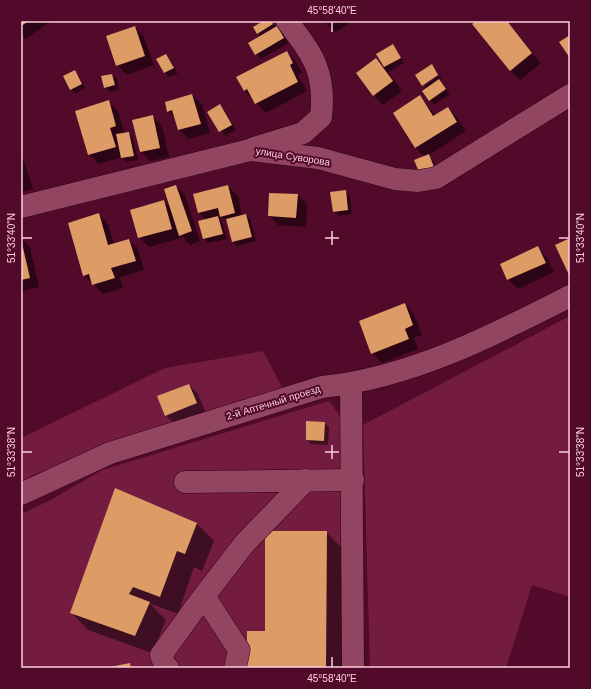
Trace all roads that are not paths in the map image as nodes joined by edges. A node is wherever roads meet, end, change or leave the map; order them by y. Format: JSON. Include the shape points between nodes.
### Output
{"nodes":[{"id":1,"x":287,"y":21,"type":"edge"},
{"id":2,"x":570,"y":95,"type":"edge"},
{"id":3,"x":250,"y":150,"type":"junction"},
{"id":4,"x":21,"y":207,"type":"edge"},
{"id":5,"x":570,"y":296,"type":"edge"},
{"id":6,"x":351,"y":384,"type":"junction"},
{"id":7,"x":306,"y":480,"type":"junction"},
{"id":8,"x":353,"y":480,"type":"junction"},
{"id":9,"x":185,"y":482,"type":"dead end"},
{"id":10,"x":21,"y":494,"type":"edge"},
{"id":11,"x":204,"y":596,"type":"junction"},
{"id":12,"x":168,"y":668,"type":"edge"},
{"id":13,"x":235,"y":668,"type":"edge"},
{"id":14,"x":354,"y":668,"type":"edge"}],
"edges":[{"from":1,"to":3,"type":"street","via":[[311,53],[322,80],[321,117],[303,133]]},
{"from":2,"to":3,"type":"street","name":"улица Суворова","via":[[430,180],[418,182],[396,179],[318,158]]},
{"from":3,"to":4,"type":"street","name":"улица Суворова"},
{"from":5,"to":6,"type":"street","name":"2-й Аптечный проезд","via":[[515,324],[419,365]]},
{"from":6,"to":8,"type":"street"},
{"from":6,"to":10,"type":"street","name":"2-й Аптечный проезд","via":[[322,387],[110,453]]},
{"from":7,"to":8,"type":"street"},
{"from":7,"to":9,"type":"street"},
{"from":7,"to":11,"type":"street","via":[[244,544]]},
{"from":8,"to":14,"type":"street"},
{"from":11,"to":12,"type":"street","via":[[161,655]]},
{"from":11,"to":13,"type":"street","via":[[239,650]]}]}
